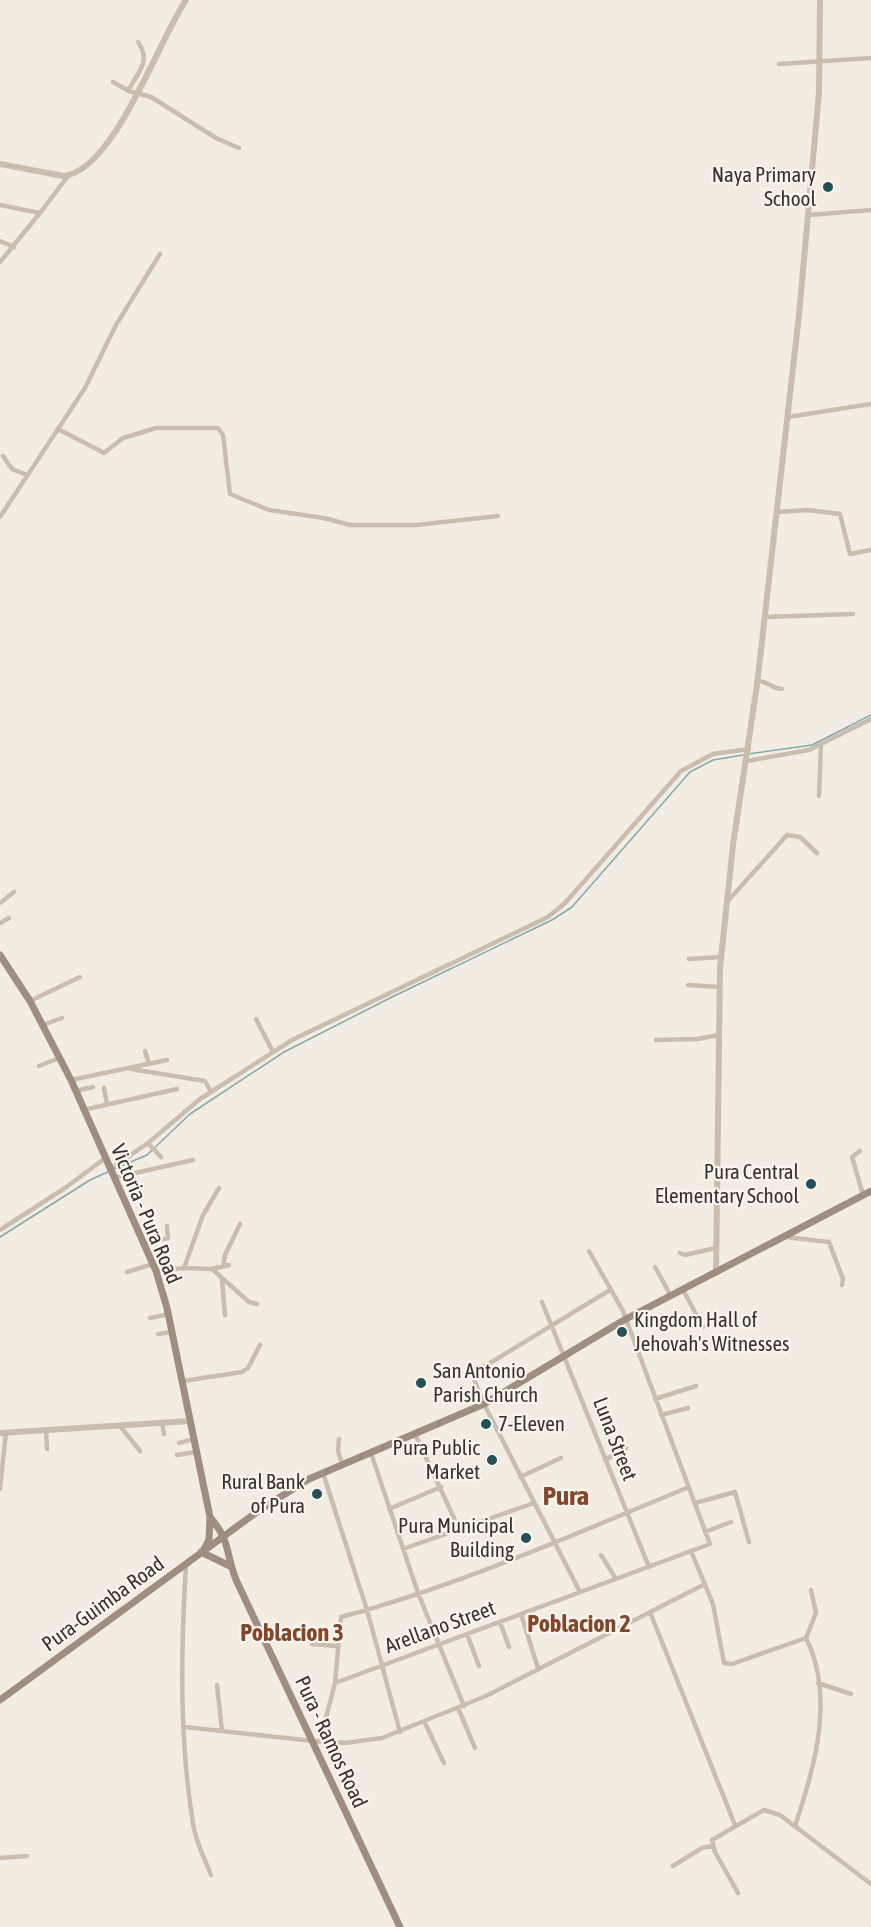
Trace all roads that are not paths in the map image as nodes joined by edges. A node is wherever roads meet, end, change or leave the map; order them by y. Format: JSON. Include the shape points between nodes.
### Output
{"nodes":[{"id":1,"x":186,"y":0,"type":"edge"},
{"id":2,"x":820,"y":0,"type":"edge"},
{"id":3,"x":138,"y":42,"type":"dead end"},
{"id":4,"x":871,"y":58,"type":"edge"},
{"id":5,"x":819,"y":61,"type":"junction"},
{"id":6,"x":779,"y":64,"type":"dead end"},
{"id":7,"x":113,"y":82,"type":"dead end"},
{"id":8,"x":128,"y":91,"type":"junction"},
{"id":9,"x":138,"y":94,"type":"junction"},
{"id":10,"x":239,"y":148,"type":"dead end"},
{"id":11,"x":0,"y":162,"type":"edge"},
{"id":12,"x":68,"y":176,"type":"junction"},
{"id":13,"x":0,"y":205,"type":"edge"},
{"id":14,"x":871,"y":210,"type":"edge"},
{"id":15,"x":40,"y":213,"type":"junction"},
{"id":16,"x":809,"y":215,"type":"junction"},
{"id":17,"x":0,"y":241,"type":"edge"},
{"id":18,"x":14,"y":247,"type":"junction"},
{"id":19,"x":160,"y":254,"type":"dead end"},
{"id":20,"x":0,"y":262,"type":"edge"},
{"id":21,"x":871,"y":404,"type":"edge"},
{"id":22,"x":788,"y":417,"type":"junction"},
{"id":23,"x":58,"y":429,"type":"junction"},
{"id":24,"x":3,"y":456,"type":"dead end"},
{"id":25,"x":27,"y":475,"type":"junction"},
{"id":26,"x":777,"y":512,"type":"junction"},
{"id":27,"x":498,"y":516,"type":"dead end"},
{"id":28,"x":0,"y":518,"type":"edge"},
{"id":29,"x":871,"y":550,"type":"edge"},
{"id":30,"x":853,"y":614,"type":"dead end"},
{"id":31,"x":765,"y":617,"type":"junction"},
{"id":32,"x":758,"y":681,"type":"junction"},
{"id":33,"x":782,"y":689,"type":"dead end"},
{"id":34,"x":871,"y":719,"type":"edge"},
{"id":35,"x":821,"y":744,"type":"junction"},
{"id":36,"x":749,"y":749,"type":"junction"},
{"id":37,"x":747,"y":761,"type":"junction"},
{"id":38,"x":819,"y":796,"type":"dead end"},
{"id":39,"x":817,"y":853,"type":"dead end"},
{"id":40,"x":14,"y":892,"type":"dead end"},
{"id":41,"x":0,"y":903,"type":"edge"},
{"id":42,"x":726,"y":903,"type":"junction"},
{"id":43,"x":9,"y":918,"type":"dead end"},
{"id":44,"x":0,"y":923,"type":"edge"},
{"id":45,"x":0,"y":955,"type":"edge"},
{"id":46,"x":720,"y":957,"type":"junction"},
{"id":47,"x":689,"y":959,"type":"dead end"},
{"id":48,"x":80,"y":977,"type":"dead end"},
{"id":49,"x":688,"y":986,"type":"dead end"},
{"id":50,"x":719,"y":987,"type":"junction"},
{"id":51,"x":30,"y":1001,"type":"junction"},
{"id":52,"x":62,"y":1018,"type":"dead end"},
{"id":53,"x":256,"y":1020,"type":"dead end"},
{"id":54,"x":43,"y":1025,"type":"junction"},
{"id":55,"x":719,"y":1035,"type":"junction"},
{"id":56,"x":656,"y":1040,"type":"dead end"},
{"id":57,"x":146,"y":1051,"type":"dead end"},
{"id":58,"x":273,"y":1052,"type":"junction"},
{"id":59,"x":59,"y":1058,"type":"junction"},
{"id":60,"x":167,"y":1060,"type":"dead end"},
{"id":61,"x":149,"y":1064,"type":"junction"},
{"id":62,"x":39,"y":1066,"type":"dead end"},
{"id":63,"x":127,"y":1069,"type":"junction"},
{"id":64,"x":71,"y":1080,"type":"junction"},
{"id":65,"x":93,"y":1087,"type":"dead end"},
{"id":66,"x":104,"y":1088,"type":"dead end"},
{"id":67,"x":177,"y":1089,"type":"dead end"},
{"id":68,"x":75,"y":1091,"type":"junction"},
{"id":69,"x":211,"y":1092,"type":"junction"},
{"id":70,"x":107,"y":1104,"type":"junction"},
{"id":71,"x":84,"y":1110,"type":"junction"},
{"id":72,"x":148,"y":1143,"type":"junction"},
{"id":73,"x":860,"y":1151,"type":"dead end"},
{"id":74,"x":161,"y":1157,"type":"dead end"},
{"id":75,"x":104,"y":1159,"type":"junction"},
{"id":76,"x":193,"y":1160,"type":"dead end"},
{"id":77,"x":110,"y":1170,"type":"junction"},
{"id":78,"x":113,"y":1178,"type":"junction"},
{"id":79,"x":219,"y":1188,"type":"dead end"},
{"id":80,"x":871,"y":1191,"type":"edge"},
{"id":81,"x":863,"y":1195,"type":"junction"},
{"id":82,"x":240,"y":1224,"type":"dead end"},
{"id":83,"x":167,"y":1226,"type":"dead end"},
{"id":84,"x":0,"y":1230,"type":"edge"},
{"id":85,"x":783,"y":1236,"type":"junction"},
{"id":86,"x":143,"y":1244,"type":"junction"},
{"id":87,"x":716,"y":1248,"type":"junction"},
{"id":88,"x":589,"y":1251,"type":"dead end"},
{"id":89,"x":680,"y":1253,"type":"dead end"},
{"id":90,"x":229,"y":1265,"type":"dead end"},
{"id":91,"x":223,"y":1266,"type":"junction"},
{"id":92,"x":656,"y":1267,"type":"dead end"},
{"id":93,"x":154,"y":1268,"type":"junction"},
{"id":94,"x":184,"y":1268,"type":"junction"},
{"id":95,"x":212,"y":1269,"type":"junction"},
{"id":96,"x":128,"y":1272,"type":"dead end"},
{"id":97,"x":716,"y":1273,"type":"junction"},
{"id":98,"x":222,"y":1280,"type":"junction"},
{"id":99,"x":842,"y":1285,"type":"dead end"},
{"id":100,"x":610,"y":1290,"type":"junction"},
{"id":101,"x":683,"y":1290,"type":"junction"},
{"id":102,"x":671,"y":1296,"type":"junction"},
{"id":103,"x":542,"y":1302,"type":"dead end"},
{"id":104,"x":257,"y":1304,"type":"dead end"},
{"id":105,"x":169,"y":1314,"type":"junction"},
{"id":106,"x":225,"y":1315,"type":"dead end"},
{"id":107,"x":150,"y":1318,"type":"dead end"},
{"id":108,"x":624,"y":1320,"type":"junction"},
{"id":109,"x":552,"y":1324,"type":"junction"},
{"id":110,"x":703,"y":1328,"type":"dead end"},
{"id":111,"x":172,"y":1332,"type":"junction"},
{"id":112,"x":158,"y":1334,"type":"dead end"},
{"id":113,"x":260,"y":1344,"type":"dead end"},
{"id":114,"x":565,"y":1356,"type":"junction"},
{"id":115,"x":183,"y":1381,"type":"junction"},
{"id":116,"x":696,"y":1386,"type":"dead end"},
{"id":117,"x":655,"y":1399,"type":"junction"},
{"id":118,"x":484,"y":1404,"type":"junction"},
{"id":119,"x":688,"y":1408,"type":"dead end"},
{"id":120,"x":661,"y":1415,"type":"junction"},
{"id":121,"x":190,"y":1421,"type":"junction"},
{"id":122,"x":162,"y":1424,"type":"junction"},
{"id":123,"x":120,"y":1426,"type":"junction"},
{"id":124,"x":46,"y":1430,"type":"junction"},
{"id":125,"x":3,"y":1433,"type":"edge"},
{"id":126,"x":164,"y":1434,"type":"dead end"},
{"id":127,"x":416,"y":1436,"type":"junction"},
{"id":128,"x":194,"y":1439,"type":"junction"},
{"id":129,"x":339,"y":1439,"type":"dead end"},
{"id":130,"x":179,"y":1443,"type":"dead end"},
{"id":131,"x":626,"y":1448,"type":"dead end"},
{"id":132,"x":47,"y":1449,"type":"dead end"},
{"id":133,"x":140,"y":1451,"type":"dead end"},
{"id":134,"x":196,"y":1452,"type":"junction"},
{"id":135,"x":371,"y":1453,"type":"junction"},
{"id":136,"x":177,"y":1455,"type":"dead end"},
{"id":137,"x":561,"y":1458,"type":"dead end"},
{"id":138,"x":605,"y":1460,"type":"junction"},
{"id":139,"x":342,"y":1464,"type":"junction"},
{"id":140,"x":322,"y":1473,"type":"junction"},
{"id":141,"x":520,"y":1477,"type":"junction"},
{"id":142,"x":441,"y":1487,"type":"junction"},
{"id":143,"x":689,"y":1487,"type":"junction"},
{"id":144,"x":0,"y":1489,"type":"edge"},
{"id":145,"x":534,"y":1503,"type":"junction"},
{"id":146,"x":695,"y":1503,"type":"junction"},
{"id":147,"x":389,"y":1509,"type":"junction"},
{"id":148,"x":626,"y":1512,"type":"junction"},
{"id":149,"x":210,"y":1517,"type":"junction"},
{"id":150,"x":731,"y":1522,"type":"dead end"},
{"id":151,"x":459,"y":1529,"type":"junction"},
{"id":152,"x":705,"y":1532,"type":"junction"},
{"id":153,"x":225,"y":1536,"type":"junction"},
{"id":154,"x":749,"y":1542,"type":"dead end"},
{"id":155,"x":553,"y":1543,"type":"junction"},
{"id":156,"x":403,"y":1549,"type":"junction"},
{"id":157,"x":691,"y":1551,"type":"junction"},
{"id":158,"x":201,"y":1552,"type":"junction"},
{"id":159,"x":601,"y":1555,"type":"dead end"},
{"id":160,"x":186,"y":1564,"type":"junction"},
{"id":161,"x":230,"y":1566,"type":"junction"},
{"id":162,"x":649,"y":1567,"type":"junction"},
{"id":163,"x":616,"y":1579,"type":"junction"},
{"id":164,"x":705,"y":1584,"type":"junction"},
{"id":165,"x":811,"y":1590,"type":"dead end"},
{"id":166,"x":580,"y":1592,"type":"junction"},
{"id":167,"x":418,"y":1593,"type":"junction"},
{"id":168,"x":367,"y":1610,"type":"junction"},
{"id":169,"x":650,"y":1612,"type":"junction"},
{"id":170,"x":521,"y":1614,"type":"junction"},
{"id":171,"x":500,"y":1622,"type":"junction"},
{"id":172,"x":467,"y":1634,"type":"junction"},
{"id":173,"x":806,"y":1638,"type":"junction"},
{"id":174,"x":312,"y":1644,"type":"dead end"},
{"id":175,"x":438,"y":1645,"type":"junction"},
{"id":176,"x":337,"y":1646,"type":"junction"},
{"id":177,"x":509,"y":1647,"type":"dead end"},
{"id":178,"x":381,"y":1666,"type":"junction"},
{"id":179,"x":479,"y":1666,"type":"dead end"},
{"id":180,"x":538,"y":1668,"type":"junction"},
{"id":181,"x":335,"y":1683,"type":"junction"},
{"id":182,"x":818,"y":1683,"type":"junction"},
{"id":183,"x":218,"y":1685,"type":"dead end"},
{"id":184,"x":851,"y":1694,"type":"dead end"},
{"id":185,"x":0,"y":1700,"type":"edge"},
{"id":186,"x":461,"y":1707,"type":"junction"},
{"id":187,"x":424,"y":1722,"type":"junction"},
{"id":188,"x":185,"y":1727,"type":"junction"},
{"id":189,"x":222,"y":1731,"type":"junction"},
{"id":190,"x":400,"y":1731,"type":"junction"},
{"id":191,"x":316,"y":1741,"type":"junction"},
{"id":192,"x":475,"y":1748,"type":"dead end"},
{"id":193,"x":444,"y":1763,"type":"dead end"},
{"id":194,"x":735,"y":1826,"type":"junction"},
{"id":195,"x":795,"y":1826,"type":"junction"},
{"id":196,"x":713,"y":1846,"type":"junction"},
{"id":197,"x":27,"y":1856,"type":"dead end"},
{"id":198,"x":0,"y":1858,"type":"edge"},
{"id":199,"x":673,"y":1866,"type":"dead end"},
{"id":200,"x":211,"y":1875,"type":"dead end"},
{"id":201,"x":871,"y":1884,"type":"edge"},
{"id":202,"x":738,"y":1893,"type":"dead end"},
{"id":203,"x":400,"y":1927,"type":"edge"}],
"edges":[{"from":1,"to":9,"type":"street"},
{"from":2,"to":5,"type":"street"},
{"from":3,"to":8,"type":"street","via":[[145,63]]},
{"from":4,"to":5,"type":"street"},
{"from":5,"to":6,"type":"street"},
{"from":5,"to":16,"type":"street"},
{"from":7,"to":8,"type":"street"},
{"from":8,"to":9,"type":"street"},
{"from":9,"to":10,"type":"street"},
{"from":9,"to":12,"type":"street","via":[[99,153]]},
{"from":11,"to":12,"type":"street"},
{"from":12,"to":15,"type":"street"},
{"from":13,"to":15,"type":"street"},
{"from":14,"to":16,"type":"street"},
{"from":15,"to":18,"type":"street"},
{"from":16,"to":22,"type":"street"},
{"from":17,"to":18,"type":"street"},
{"from":18,"to":20,"type":"street"},
{"from":19,"to":23,"type":"street"},
{"from":21,"to":22,"type":"street"},
{"from":22,"to":26,"type":"street"},
{"from":23,"to":25,"type":"street"},
{"from":23,"to":27,"type":"street","via":[[105,453],[123,438],[156,428],[218,428],[223,435],[230,494],[269,510],[350,525],[416,525]]},
{"from":24,"to":25,"type":"street","via":[[12,469]]},
{"from":25,"to":28,"type":"street"},
{"from":26,"to":29,"type":"street","via":[[840,514],[850,554]]},
{"from":26,"to":31,"type":"street"},
{"from":30,"to":31,"type":"street"},
{"from":31,"to":32,"type":"street"},
{"from":32,"to":33,"type":"street"},
{"from":32,"to":36,"type":"street"},
{"from":34,"to":35,"type":"street"},
{"from":35,"to":37,"type":"street","via":[[793,754]]},
{"from":35,"to":38,"type":"street"},
{"from":36,"to":37,"type":"street"},
{"from":36,"to":58,"type":"street","via":[[713,754],[681,771],[565,903],[548,917],[337,1017]]},
{"from":37,"to":42,"type":"street"},
{"from":39,"to":42,"type":"street","via":[[800,837],[787,835]]},
{"from":40,"to":41,"type":"street"},
{"from":42,"to":46,"type":"street"},
{"from":43,"to":44,"type":"street"},
{"from":45,"to":51,"type":"main road","name":"Victoria - Pura Road"},
{"from":46,"to":47,"type":"street"},
{"from":46,"to":50,"type":"street"},
{"from":48,"to":51,"type":"street"},
{"from":49,"to":50,"type":"street"},
{"from":50,"to":55,"type":"street"},
{"from":51,"to":54,"type":"main road","name":"Victoria - Pura Road"},
{"from":52,"to":54,"type":"street"},
{"from":53,"to":58,"type":"street"},
{"from":54,"to":59,"type":"main road","name":"Victoria - Pura Road"},
{"from":55,"to":56,"type":"street"},
{"from":55,"to":87,"type":"street"},
{"from":57,"to":61,"type":"street"},
{"from":58,"to":69,"type":"street"},
{"from":59,"to":62,"type":"street"},
{"from":59,"to":64,"type":"main road","name":"Victoria - Pura Road"},
{"from":60,"to":61,"type":"street"},
{"from":61,"to":63,"type":"street"},
{"from":63,"to":64,"type":"street"},
{"from":63,"to":69,"type":"street","via":[[205,1081]]},
{"from":64,"to":68,"type":"main road","name":"Victoria - Pura Road"},
{"from":65,"to":68,"type":"street"},
{"from":66,"to":70,"type":"street"},
{"from":67,"to":70,"type":"street"},
{"from":68,"to":71,"type":"main road","name":"Victoria - Pura Road"},
{"from":69,"to":72,"type":"street"},
{"from":70,"to":71,"type":"street"},
{"from":71,"to":75,"type":"main road","name":"Victoria - Pura Road"},
{"from":72,"to":74,"type":"street"},
{"from":72,"to":77,"type":"street"},
{"from":73,"to":81,"type":"street","via":[[852,1157]]},
{"from":75,"to":77,"type":"main road","name":"Victoria - Pura Road"},
{"from":75,"to":84,"type":"street"},
{"from":76,"to":78,"type":"street"},
{"from":77,"to":78,"type":"main road","name":"Victoria - Pura Road"},
{"from":78,"to":86,"type":"main road","name":"Victoria - Pura Road"},
{"from":79,"to":94,"type":"street","via":[[203,1215]]},
{"from":80,"to":81,"type":"main road","name":"Pura-Guimba Road"},
{"from":81,"to":85,"type":"main road","name":"Pura-Guimba Road"},
{"from":82,"to":91,"type":"street"},
{"from":83,"to":86,"type":"street","via":[[168,1238]]},
{"from":85,"to":97,"type":"main road","name":"Pura-Guimba Road"},
{"from":85,"to":99,"type":"street","via":[[829,1242]]},
{"from":86,"to":93,"type":"main road","name":"Victoria - Pura Road"},
{"from":87,"to":89,"type":"street"},
{"from":87,"to":97,"type":"street"},
{"from":88,"to":100,"type":"street"},
{"from":90,"to":91,"type":"street"},
{"from":91,"to":95,"type":"street"},
{"from":92,"to":102,"type":"street"},
{"from":93,"to":94,"type":"street"},
{"from":93,"to":96,"type":"street"},
{"from":93,"to":105,"type":"main road","name":"Victoria - Pura Road"},
{"from":94,"to":95,"type":"street"},
{"from":95,"to":98,"type":"street"},
{"from":97,"to":101,"type":"main road","name":"Pura-Guimba Road"},
{"from":98,"to":104,"type":"street"},
{"from":98,"to":106,"type":"street"},
{"from":100,"to":108,"type":"street"},
{"from":100,"to":109,"type":"street"},
{"from":101,"to":102,"type":"main road","name":"Pura-Guimba Road"},
{"from":101,"to":110,"type":"street"},
{"from":102,"to":108,"type":"main road","name":"Pura-Guimba Road"},
{"from":103,"to":109,"type":"street","name":"Luna Street"},
{"from":105,"to":107,"type":"street"},
{"from":105,"to":111,"type":"main road","name":"Victoria - Pura Road"},
{"from":108,"to":114,"type":"main road","name":"Pura-Guimba Road"},
{"from":108,"to":117,"type":"street"},
{"from":109,"to":114,"type":"street","name":"Luna Street"},
{"from":109,"to":118,"type":"street","via":[[474,1371],[472,1375]]},
{"from":111,"to":112,"type":"street"},
{"from":111,"to":115,"type":"main road","name":"Victoria - Pura Road"},
{"from":113,"to":115,"type":"street","via":[[242,1372]]},
{"from":114,"to":118,"type":"main road","name":"Pura-Guimba Road"},
{"from":114,"to":138,"type":"street","name":"Luna Street"},
{"from":115,"to":121,"type":"main road","name":"Victoria - Pura Road"},
{"from":116,"to":117,"type":"street"},
{"from":117,"to":120,"type":"street"},
{"from":118,"to":127,"type":"main road","name":"Pura-Guimba Road"},
{"from":118,"to":141,"type":"street"},
{"from":119,"to":120,"type":"street"},
{"from":120,"to":143,"type":"street"},
{"from":121,"to":122,"type":"street"},
{"from":121,"to":128,"type":"main road","name":"Victoria - Pura Road"},
{"from":122,"to":123,"type":"street"},
{"from":122,"to":126,"type":"street"},
{"from":123,"to":124,"type":"street"},
{"from":123,"to":133,"type":"street"},
{"from":124,"to":125,"type":"street"},
{"from":124,"to":132,"type":"street"},
{"from":125,"to":144,"type":"street"},
{"from":127,"to":135,"type":"main road","name":"Pura-Guimba Road"},
{"from":127,"to":142,"type":"street"},
{"from":128,"to":130,"type":"street"},
{"from":128,"to":134,"type":"main road","name":"Victoria - Pura Road"},
{"from":129,"to":139,"type":"street"},
{"from":131,"to":138,"type":"street"},
{"from":134,"to":136,"type":"street"},
{"from":134,"to":149,"type":"main road","name":"Victoria - Pura Road"},
{"from":135,"to":139,"type":"main road","name":"Pura-Guimba Road"},
{"from":135,"to":147,"type":"street"},
{"from":137,"to":141,"type":"street"},
{"from":138,"to":148,"type":"street","name":"Luna Street"},
{"from":139,"to":140,"type":"main road","name":"Pura-Guimba Road"},
{"from":140,"to":153,"type":"main road","name":"Pura-Guimba Road","via":[[278,1498]]},
{"from":140,"to":168,"type":"street"},
{"from":141,"to":145,"type":"street"},
{"from":142,"to":147,"type":"street"},
{"from":142,"to":151,"type":"street"},
{"from":143,"to":146,"type":"street"},
{"from":143,"to":148,"type":"street"},
{"from":145,"to":151,"type":"street"},
{"from":145,"to":155,"type":"street"},
{"from":146,"to":152,"type":"street"},
{"from":146,"to":154,"type":"street","via":[[735,1492]]},
{"from":147,"to":156,"type":"street"},
{"from":148,"to":155,"type":"street"},
{"from":148,"to":162,"type":"street","name":"Luna Street"},
{"from":149,"to":153,"type":"main road","name":"Victoria - Pura Road"},
{"from":149,"to":158,"type":"main road","via":[[209,1540]]},
{"from":150,"to":152,"type":"street"},
{"from":151,"to":156,"type":"street"},
{"from":152,"to":157,"type":"street","via":[[710,1544]]},
{"from":153,"to":158,"type":"main road","name":"Pura-Guimba Road"},
{"from":153,"to":161,"type":"main road","name":"Pura - Ramos Road"},
{"from":155,"to":166,"type":"street"},
{"from":155,"to":167,"type":"street"},
{"from":156,"to":167,"type":"street"},
{"from":157,"to":162,"type":"street","name":"Arellano Street"},
{"from":157,"to":164,"type":"street"},
{"from":158,"to":160,"type":"main road","name":"Pura-Guimba Road"},
{"from":158,"to":161,"type":"main road"},
{"from":159,"to":163,"type":"street"},
{"from":160,"to":185,"type":"main road","name":"Pura-Guimba Road"},
{"from":160,"to":188,"type":"street","via":[[180,1667]]},
{"from":161,"to":191,"type":"main road","name":"Pura - Ramos Road"},
{"from":162,"to":163,"type":"street","name":"Arellano Street"},
{"from":163,"to":166,"type":"street","name":"Arellano Street"},
{"from":164,"to":169,"type":"street"},
{"from":164,"to":173,"type":"street","via":[[726,1665]]},
{"from":165,"to":173,"type":"street","via":[[816,1613]]},
{"from":166,"to":170,"type":"street","name":"Arellano Street"},
{"from":167,"to":168,"type":"street"},
{"from":167,"to":175,"type":"street"},
{"from":168,"to":176,"type":"street","via":[[339,1619]]},
{"from":168,"to":178,"type":"street"},
{"from":169,"to":180,"type":"street"},
{"from":169,"to":194,"type":"street"},
{"from":170,"to":171,"type":"street","name":"Arellano Street"},
{"from":170,"to":180,"type":"street"},
{"from":171,"to":172,"type":"street","name":"Arellano Street"},
{"from":171,"to":177,"type":"street"},
{"from":172,"to":175,"type":"street","name":"Arellano Street"},
{"from":172,"to":179,"type":"street"},
{"from":173,"to":182,"type":"street","via":[[816,1659]]},
{"from":174,"to":176,"type":"street"},
{"from":175,"to":178,"type":"street","name":"Arellano Street"},
{"from":175,"to":186,"type":"street"},
{"from":176,"to":181,"type":"street"},
{"from":178,"to":181,"type":"street","name":"Arellano Street"},
{"from":178,"to":190,"type":"street"},
{"from":180,"to":186,"type":"street"},
{"from":181,"to":191,"type":"street"},
{"from":182,"to":184,"type":"street"},
{"from":182,"to":195,"type":"street","via":[[817,1750]]},
{"from":183,"to":189,"type":"street"},
{"from":186,"to":187,"type":"street"},
{"from":186,"to":192,"type":"street"},
{"from":187,"to":190,"type":"street"},
{"from":187,"to":193,"type":"street"},
{"from":188,"to":189,"type":"street"},
{"from":188,"to":200,"type":"street","via":[[193,1826]]},
{"from":189,"to":191,"type":"street"},
{"from":190,"to":191,"type":"street","via":[[382,1738],[345,1743]]},
{"from":191,"to":203,"type":"main road","name":"Pura - Ramos Road"},
{"from":194,"to":195,"type":"street","via":[[769,1809]]},
{"from":194,"to":196,"type":"street","via":[[713,1838]]},
{"from":195,"to":201,"type":"street"},
{"from":196,"to":199,"type":"street"},
{"from":196,"to":202,"type":"street"},
{"from":197,"to":198,"type":"street"}]}
